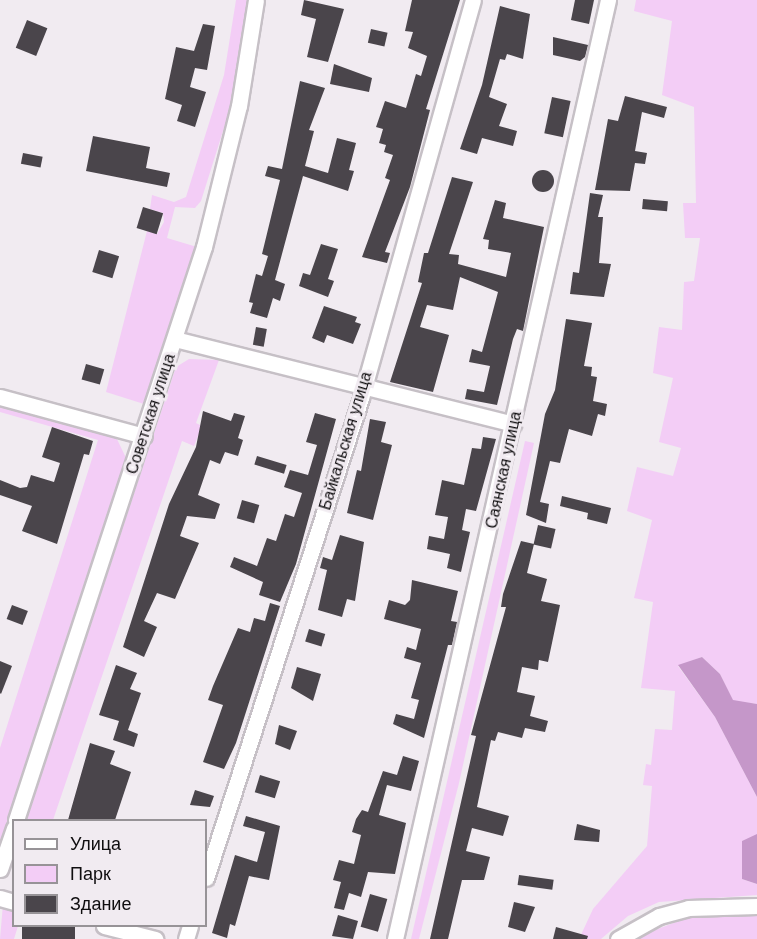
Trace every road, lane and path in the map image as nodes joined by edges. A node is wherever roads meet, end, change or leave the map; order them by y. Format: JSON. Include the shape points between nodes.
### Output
{"nodes":[{"id":1,"x":256,"y":0,"type":"edge"},
{"id":2,"x":474,"y":0,"type":"edge"},
{"id":3,"x":608,"y":0,"type":"edge"},
{"id":4,"x":175,"y":339,"type":"junction"},
{"id":5,"x":363,"y":387,"type":"junction"},
{"id":6,"x":0,"y":397,"type":"edge"},
{"id":7,"x":514,"y":424,"type":"junction"},
{"id":8,"x":144,"y":436,"type":"junction"},
{"id":9,"x":16,"y":819,"type":"edge"},
{"id":10,"x":12,"y":834,"type":"edge"},
{"id":11,"x":0,"y":869,"type":"edge"},
{"id":12,"x":207,"y":875,"type":"edge"},
{"id":13,"x":757,"y":906,"type":"edge"},
{"id":14,"x":108,"y":927,"type":"edge"},
{"id":15,"x":155,"y":939,"type":"edge"},
{"id":16,"x":395,"y":939,"type":"edge"},
{"id":17,"x":618,"y":939,"type":"edge"}],
"edges":[{"from":1,"to":4,"type":"street","name":"Советская улица","via":[[239,106]]},
{"from":2,"to":5,"type":"street","name":"Байкальская улица"},
{"from":3,"to":7,"type":"street","name":"Саянская улица"},
{"from":4,"to":5,"type":"street"},
{"from":4,"to":8,"type":"street","name":"Советская улица"},
{"from":5,"to":7,"type":"street"},
{"from":5,"to":12,"type":"street","name":"Байкальская улица"},
{"from":6,"to":8,"type":"street"},
{"from":7,"to":16,"type":"street","name":"Саянская улица"},
{"from":8,"to":9,"type":"street","name":"Советская улица"},
{"from":10,"to":11,"type":"street"},
{"from":13,"to":17,"type":"street","via":[[688,908],[659,916]]},
{"from":14,"to":15,"type":"street"}]}
